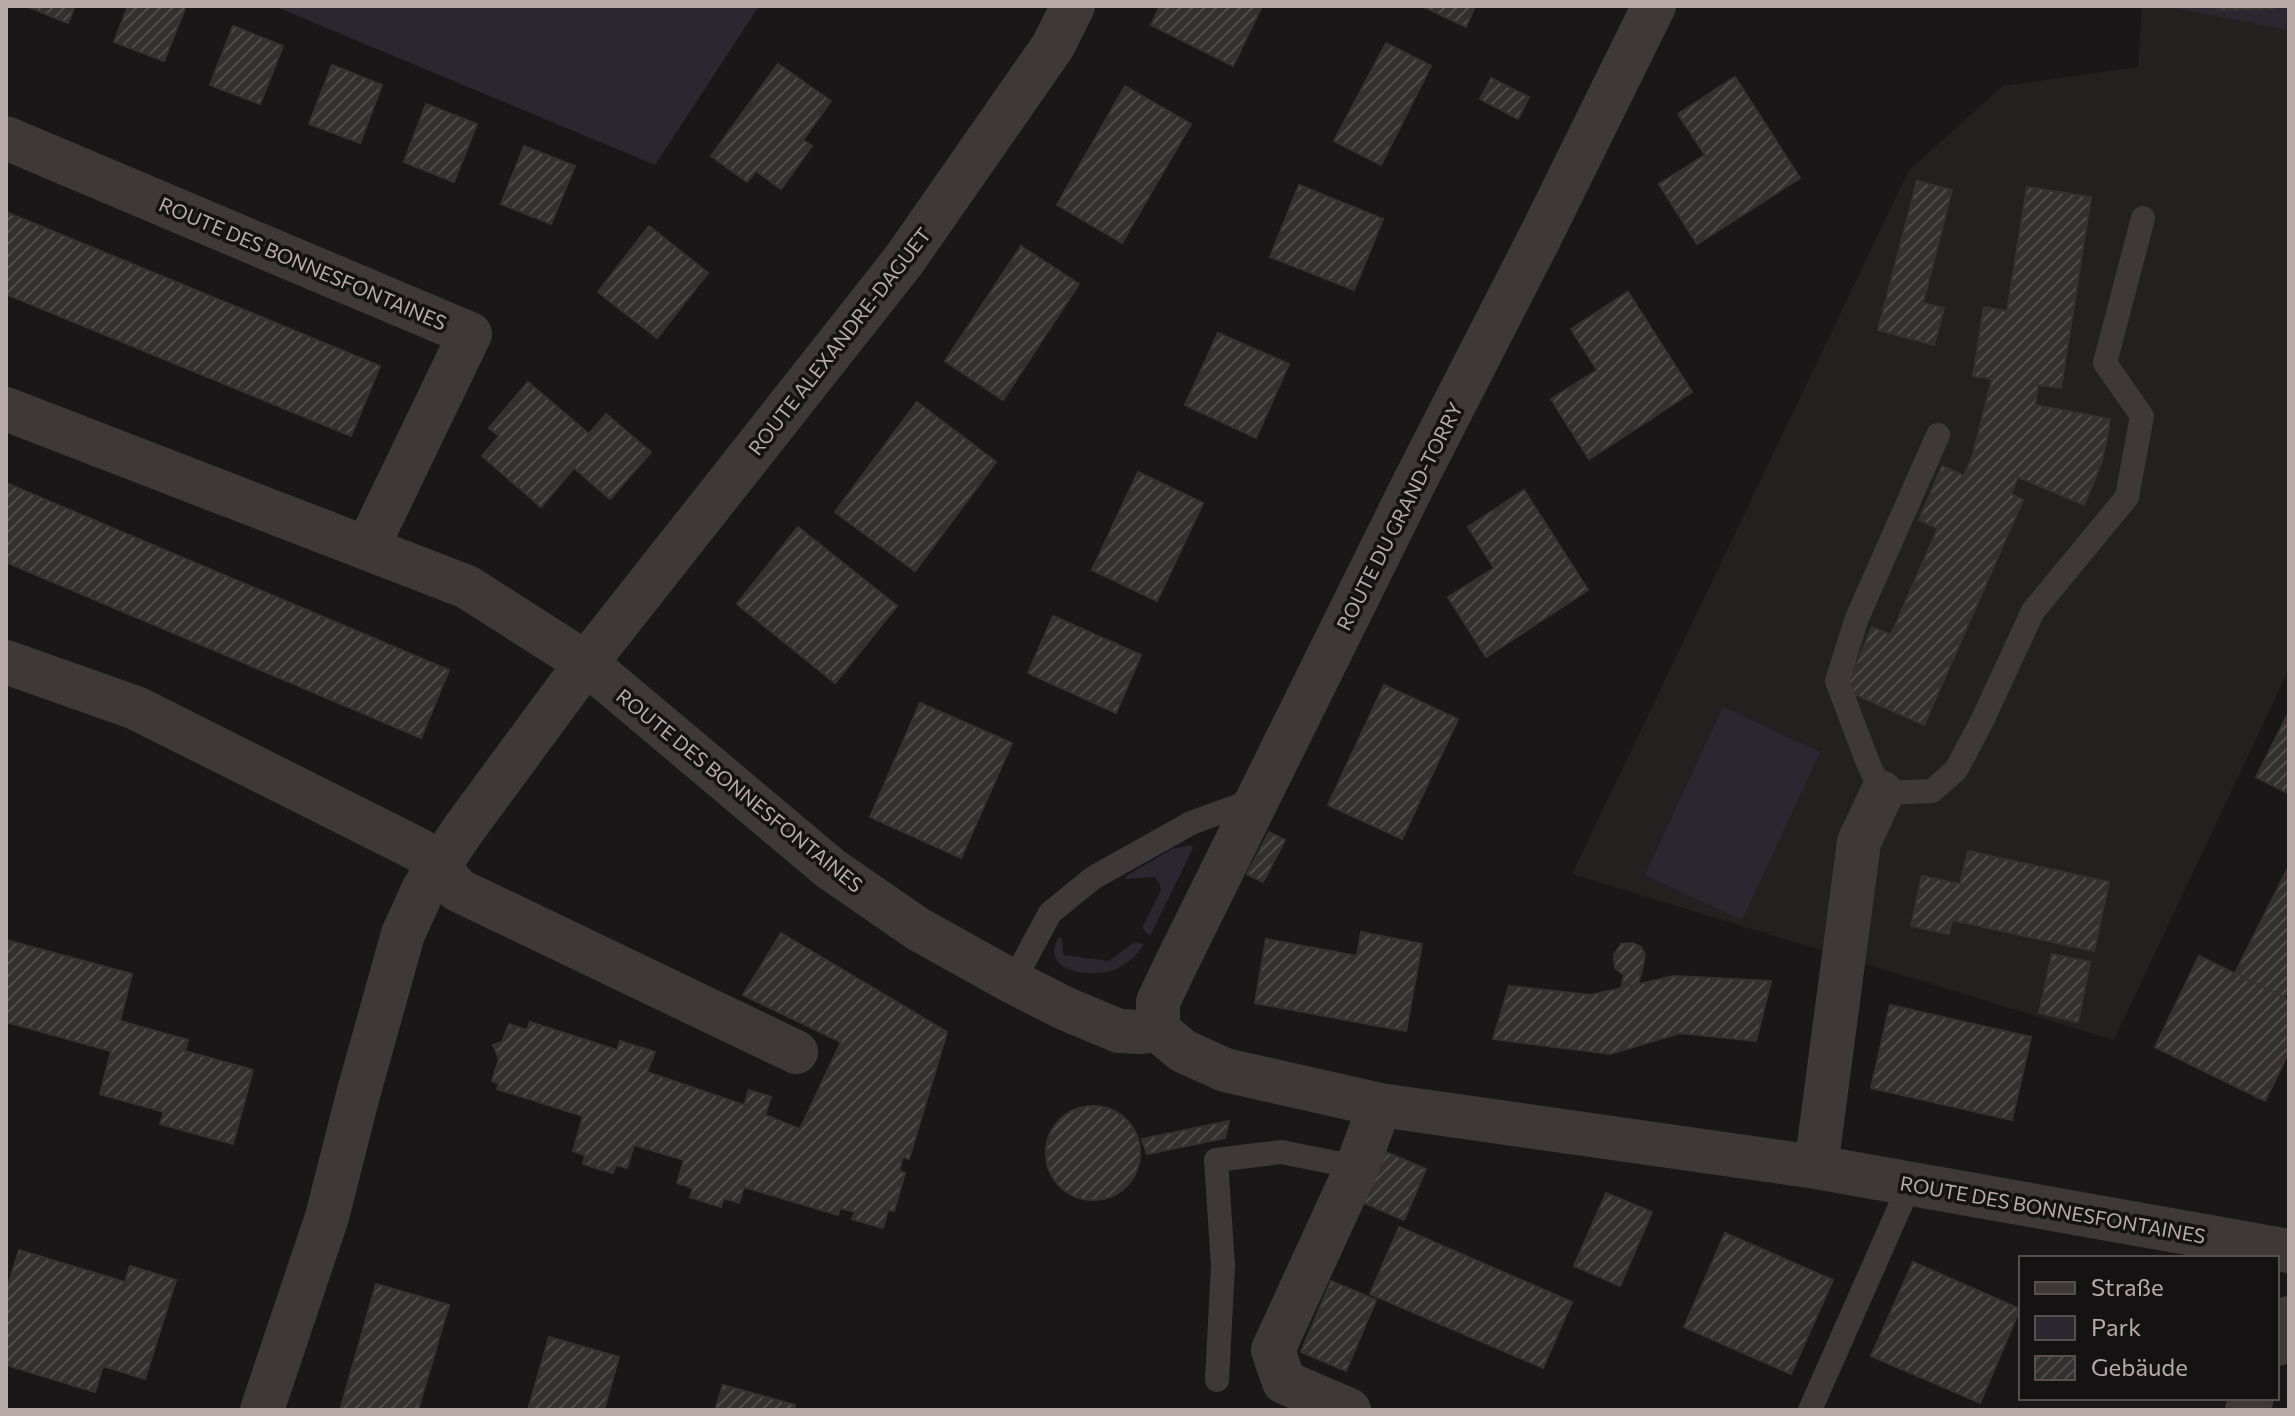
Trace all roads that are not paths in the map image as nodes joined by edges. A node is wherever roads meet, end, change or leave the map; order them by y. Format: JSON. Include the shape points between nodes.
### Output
{"nodes":[{"id":1,"x":1073,"y":6,"type":"edge"},
{"id":2,"x":1654,"y":6,"type":"edge"},
{"id":3,"x":6,"y":138,"type":"edge"},
{"id":4,"x":2143,"y":218,"type":"dead end"},
{"id":5,"x":6,"y":409,"type":"edge"},
{"id":6,"x":1938,"y":435,"type":"dead end"},
{"id":7,"x":367,"y":548,"type":"junction"},
{"id":8,"x":6,"y":662,"type":"edge"},
{"id":9,"x":586,"y":663,"type":"junction"},
{"id":10,"x":1882,"y":793,"type":"junction"},
{"id":11,"x":1259,"y":798,"type":"junction"},
{"id":12,"x":438,"y":867,"type":"junction"},
{"id":13,"x":1013,"y":982,"type":"junction"},
{"id":14,"x":1158,"y":1030,"type":"junction"},
{"id":15,"x":796,"y":1052,"type":"dead end"},
{"id":16,"x":1380,"y":1105,"type":"junction"},
{"id":17,"x":1357,"y":1167,"type":"junction"},
{"id":18,"x":1816,"y":1167,"type":"junction"},
{"id":19,"x":1910,"y":1184,"type":"junction"},
{"id":20,"x":2289,"y":1251,"type":"edge"},
{"id":21,"x":2289,"y":1318,"type":"edge"},
{"id":22,"x":2279,"y":1340,"type":"edge"},
{"id":23,"x":1217,"y":1380,"type":"dead end"},
{"id":24,"x":262,"y":1410,"type":"edge"},
{"id":25,"x":1349,"y":1410,"type":"edge"},
{"id":26,"x":1810,"y":1410,"type":"edge"}],
"edges":[{"from":1,"to":9,"type":"street","name":"ROUTE ALEXANDRE-DAGUET","via":[[1053,46],[904,260]]},
{"from":2,"to":11,"type":"street","name":"ROUTE DU GRAND-TORRY"},
{"from":3,"to":7,"type":"street","name":"ROUTE DES BONNESFONTAINES","via":[[470,334]]},
{"from":4,"to":10,"type":"lane","via":[[2105,363],[2142,416],[2127,497],[2033,611],[1956,770],[1932,791]]},
{"from":5,"to":7,"type":"street","name":"ROUTE DES BONNESFONTAINES"},
{"from":6,"to":10,"type":"lane","via":[[1857,618],[1837,681]]},
{"from":7,"to":9,"type":"street","name":"ROUTE DES BONNESFONTAINES","via":[[467,587]]},
{"from":8,"to":12,"type":"street","via":[[136,708],[419,850]]},
{"from":9,"to":12,"type":"street"},
{"from":9,"to":13,"type":"street","name":"ROUTE DES BONNESFONTAINES","via":[[831,869],[918,929]]},
{"from":10,"to":18,"type":"street","via":[[1859,842]]},
{"from":11,"to":13,"type":"lane","via":[[1191,823],[1093,878],[1050,913]]},
{"from":11,"to":14,"type":"street","name":"ROUTE DU GRAND-TORRY","via":[[1158,1002]]},
{"from":12,"to":15,"type":"street","via":[[458,890]]},
{"from":12,"to":24,"type":"street","via":[[403,934],[327,1217]]},
{"from":13,"to":14,"type":"street","name":"ROUTE DES BONNESFONTAINES","via":[[1119,1031]]},
{"from":14,"to":16,"type":"street","name":"ROUTE DES BONNESFONTAINES","via":[[1183,1051],[1225,1070]]},
{"from":16,"to":17,"type":"street"},
{"from":16,"to":18,"type":"street","name":"ROUTE DES BONNESFONTAINES"},
{"from":17,"to":23,"type":"lane","via":[[1281,1152],[1216,1160],[1223,1266]]},
{"from":17,"to":25,"type":"street","via":[[1273,1350],[1284,1382]]},
{"from":18,"to":19,"type":"street","name":"ROUTE DES BONNESFONTAINES"},
{"from":19,"to":20,"type":"street","name":"ROUTE DES BONNESFONTAINES"},
{"from":19,"to":26,"type":"lane"},
{"from":21,"to":22,"type":"street"}]}
